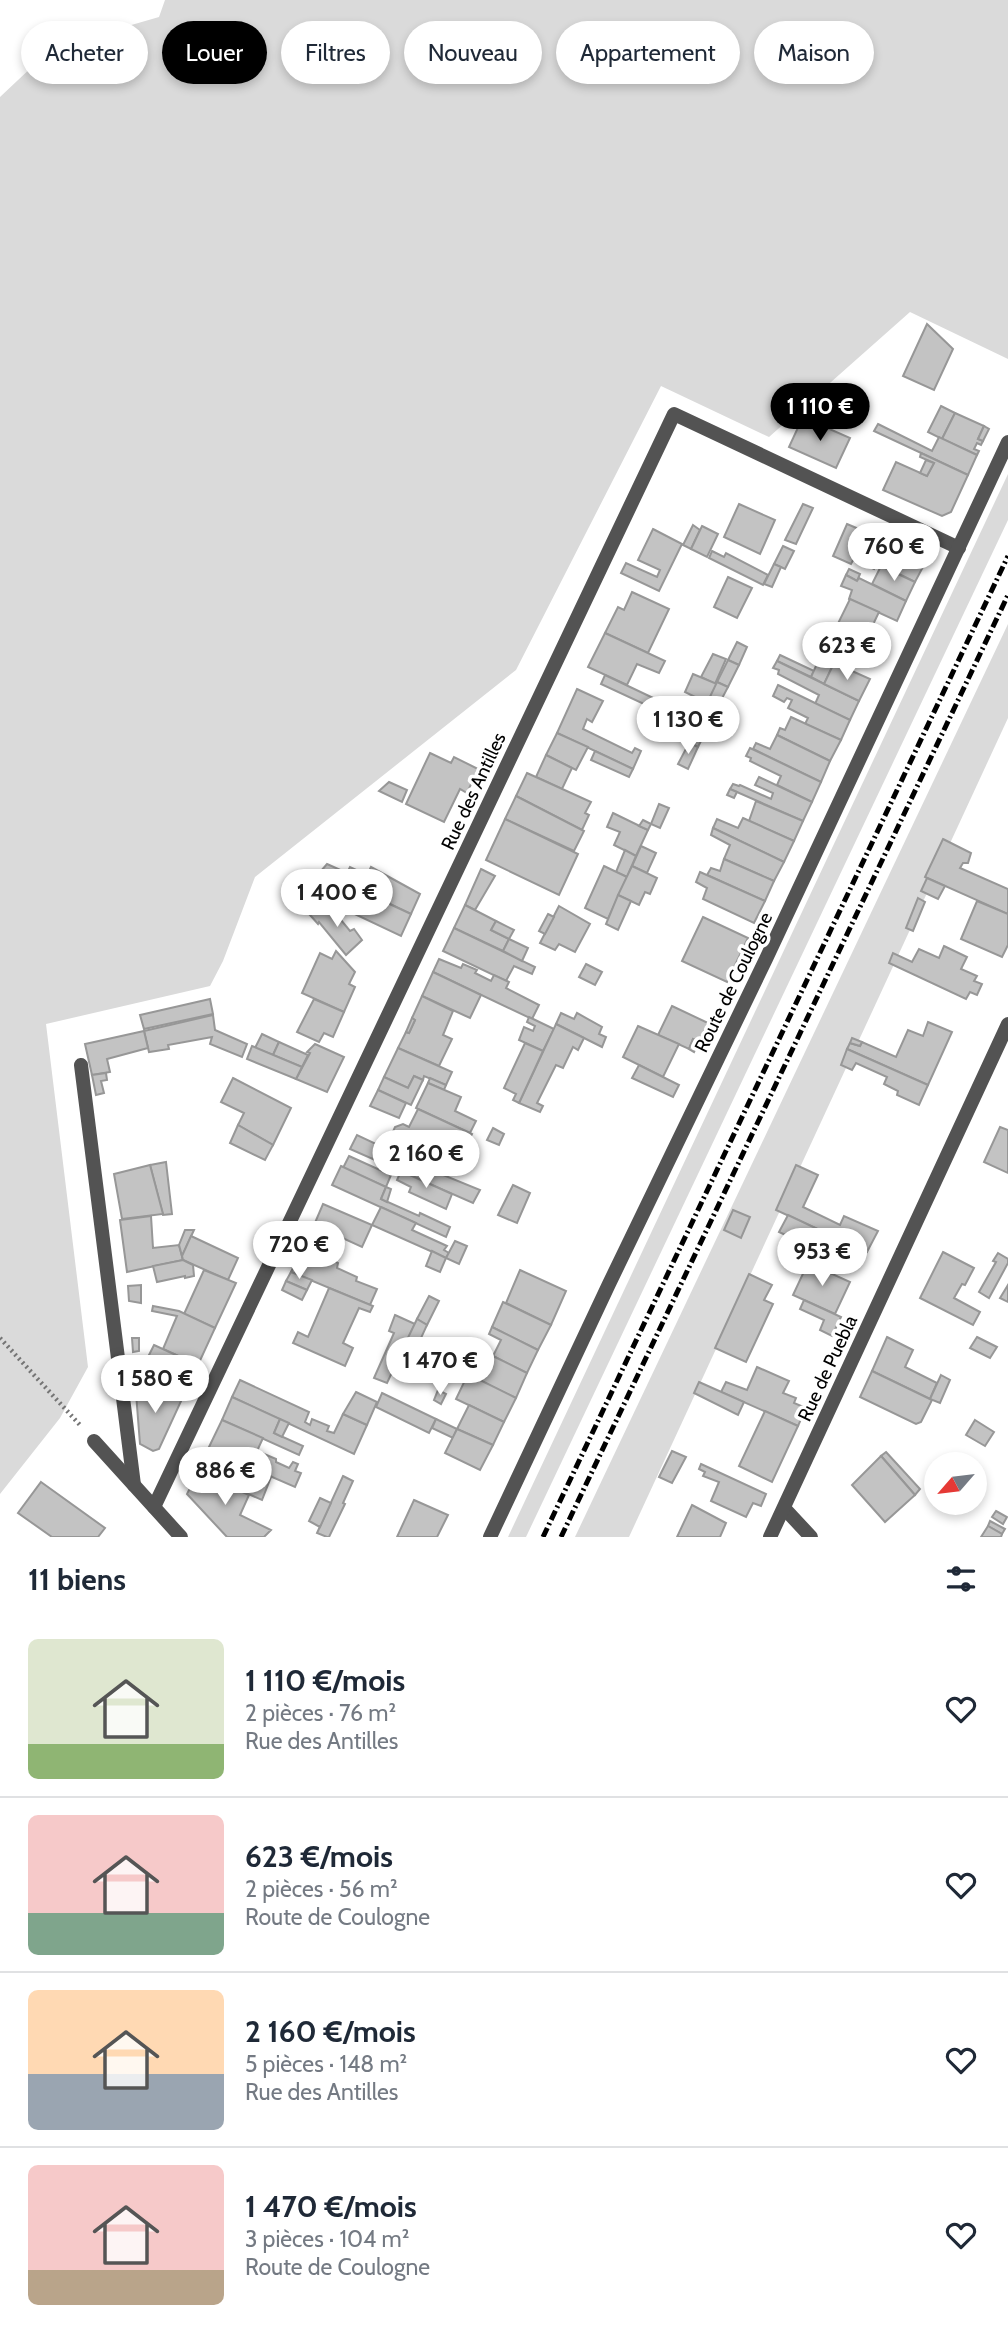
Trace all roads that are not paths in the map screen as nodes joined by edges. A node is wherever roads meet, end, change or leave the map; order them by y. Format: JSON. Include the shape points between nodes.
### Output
{"nodes":[{"id":1,"x":1008,"y":442,"type":"edge"},
{"id":2,"x":959,"y":548,"type":"junction"},
{"id":3,"x":1008,"y":1024,"type":"edge"},
{"id":4,"x":81,"y":1065,"type":"dead end"},
{"id":5,"x":94,"y":1441,"type":"road end"},
{"id":6,"x":134,"y":1485,"type":"junction"},
{"id":7,"x":154,"y":1507,"type":"junction"},
{"id":8,"x":784,"y":1508,"type":"junction"},
{"id":9,"x":181,"y":1537,"type":"edge"},
{"id":10,"x":490,"y":1537,"type":"edge"},
{"id":11,"x":770,"y":1537,"type":"edge"},
{"id":12,"x":811,"y":1537,"type":"edge"}],
"edges":[{"from":1,"to":2,"type":"street","name":"Route de Coulogne"},
{"from":2,"to":7,"type":"street","name":"Rue des Antilles","via":[[674,414]]},
{"from":2,"to":10,"type":"street","name":"Route de Coulogne"},
{"from":3,"to":8,"type":"street","name":"Rue de Puebla"},
{"from":4,"to":6,"type":"street"},
{"from":5,"to":6,"type":"street"},
{"from":6,"to":7,"type":"street"},
{"from":7,"to":9,"type":"street"},
{"from":8,"to":11,"type":"street","name":"Rue de Puebla"},
{"from":8,"to":12,"type":"street"}]}
